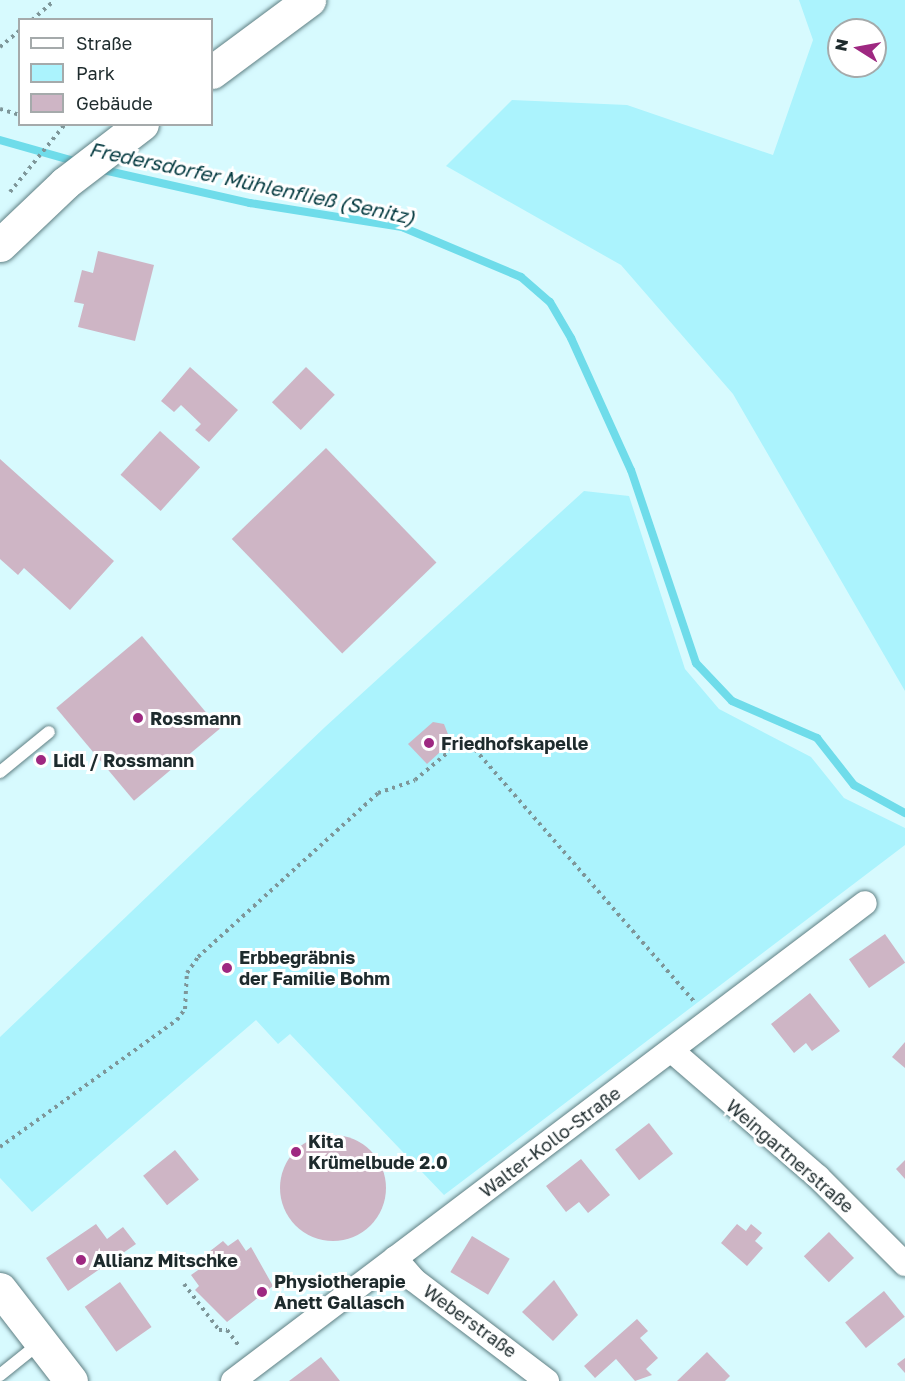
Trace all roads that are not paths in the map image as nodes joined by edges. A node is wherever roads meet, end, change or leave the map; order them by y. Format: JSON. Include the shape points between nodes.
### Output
{"nodes":[{"id":1,"x":309,"y":0,"type":"edge"},
{"id":2,"x":213,"y":71,"type":"edge"},
{"id":3,"x":127,"y":132,"type":"edge"},
{"id":4,"x":0,"y":245,"type":"edge"},
{"id":5,"x":49,"y":732,"type":"dead end"},
{"id":6,"x":0,"y":772,"type":"edge"},
{"id":7,"x":865,"y":903,"type":"dead end"},
{"id":8,"x":672,"y":1051,"type":"junction"},
{"id":9,"x":394,"y":1258,"type":"junction"},
{"id":10,"x":905,"y":1264,"type":"edge"},
{"id":11,"x":0,"y":1289,"type":"edge"},
{"id":12,"x":41,"y":1342,"type":"junction"},
{"id":13,"x":0,"y":1375,"type":"edge"},
{"id":14,"x":71,"y":1381,"type":"edge"},
{"id":15,"x":233,"y":1381,"type":"edge"},
{"id":16,"x":547,"y":1381,"type":"edge"}],
"edges":[{"from":1,"to":2,"type":"street"},
{"from":3,"to":4,"type":"street","via":[[65,183]]},
{"from":5,"to":6,"type":"lane"},
{"from":7,"to":8,"type":"street","name":"Walter-Kollo-Straße"},
{"from":8,"to":9,"type":"street","name":"Walter-Kollo-Straße"},
{"from":8,"to":10,"type":"street","name":"Weingartnerstraße","via":[[818,1177]]},
{"from":9,"to":15,"type":"street","name":"Walter-Kollo-Straße"},
{"from":9,"to":16,"type":"street","name":"Weberstraße","via":[[414,1280]]},
{"from":11,"to":12,"type":"street"},
{"from":12,"to":13,"type":"lane"},
{"from":12,"to":14,"type":"street"}]}
